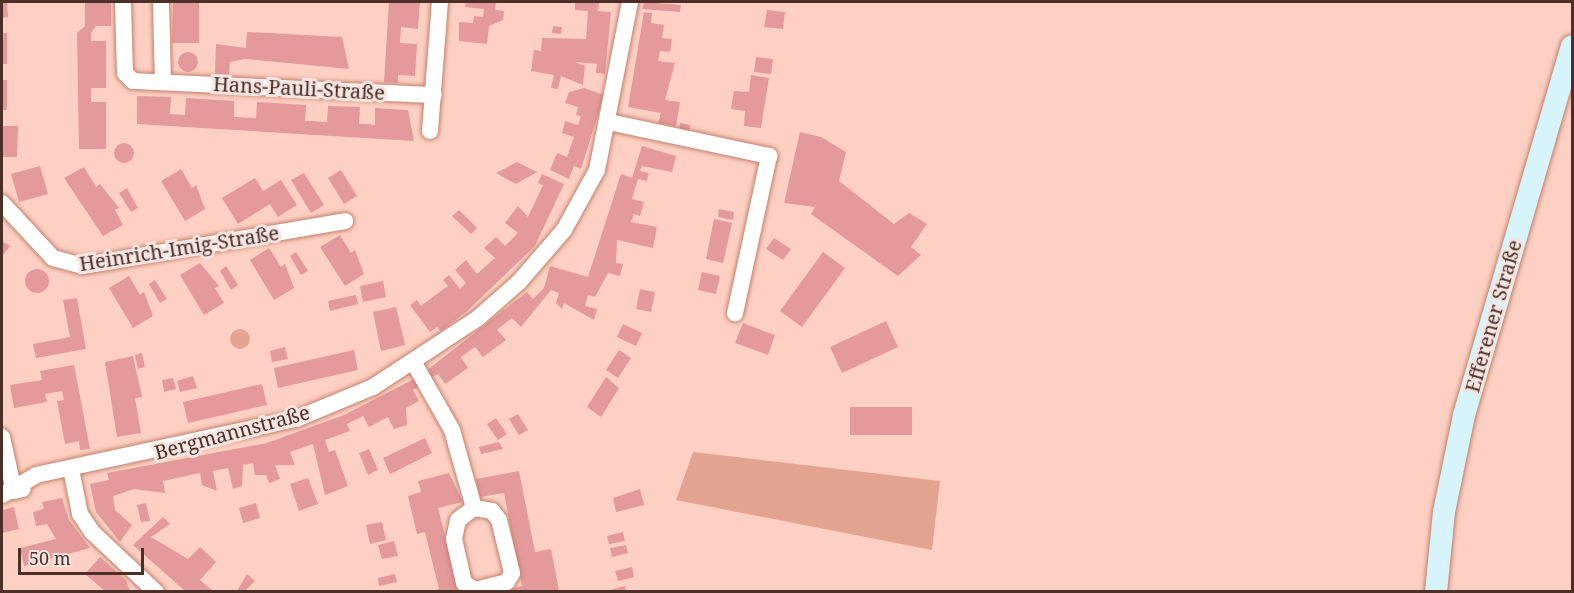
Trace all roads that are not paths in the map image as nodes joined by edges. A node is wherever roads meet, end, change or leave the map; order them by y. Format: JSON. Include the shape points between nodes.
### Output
{"nodes":[{"id":1,"x":123,"y":2,"type":"edge"},
{"id":2,"x":161,"y":2,"type":"edge"},
{"id":3,"x":440,"y":2,"type":"edge"},
{"id":4,"x":630,"y":2,"type":"edge"},
{"id":5,"x":1572,"y":46,"type":"edge"},
{"id":6,"x":163,"y":82,"type":"junction"},
{"id":7,"x":434,"y":95,"type":"junction"},
{"id":8,"x":609,"y":122,"type":"junction"},
{"id":9,"x":430,"y":131,"type":"dead end"},
{"id":10,"x":2,"y":203,"type":"edge"},
{"id":11,"x":345,"y":221,"type":"dead end"},
{"id":12,"x":735,"y":313,"type":"dead end"},
{"id":13,"x":414,"y":363,"type":"junction"},
{"id":14,"x":2,"y":437,"type":"edge"},
{"id":15,"x":72,"y":474,"type":"junction"},
{"id":16,"x":8,"y":493,"type":"edge"},
{"id":17,"x":474,"y":508,"type":"junction"},
{"id":18,"x":156,"y":591,"type":"edge"},
{"id":19,"x":1436,"y":591,"type":"edge"}],
"edges":[{"from":1,"to":6,"type":"street","name":"Hans-Pauli-Straße","via":[[124,73],[132,81]]},
{"from":2,"to":6,"type":"street"},
{"from":3,"to":7,"type":"street"},
{"from":4,"to":8,"type":"street","name":"Bergmannstraße"},
{"from":5,"to":19,"type":"street","name":"Efferener Straße","via":[[1464,415],[1444,512]]},
{"from":6,"to":7,"type":"street","name":"Hans-Pauli-Straße"},
{"from":7,"to":9,"type":"street"},
{"from":8,"to":12,"type":"street","via":[[769,156]]},
{"from":8,"to":13,"type":"street","name":"Bergmannstraße","via":[[597,170],[564,230],[519,282]]},
{"from":10,"to":11,"type":"street","name":"Heinrich-Imig-Straße","via":[[53,258],[82,266]]},
{"from":13,"to":15,"type":"street","name":"Bergmannstraße","via":[[296,419]]},
{"from":13,"to":17,"type":"street","via":[[452,430]]},
{"from":14,"to":16,"type":"street"},
{"from":15,"to":16,"type":"street","name":"Bergmannstraße"},
{"from":15,"to":16,"type":"street","name":"Bergmannstraße","via":[[36,475]]},
{"from":15,"to":18,"type":"street","via":[[80,514],[92,532]]},
{"from":17,"to":17,"type":"street","via":[[458,520],[454,539],[464,583],[475,590],[507,582],[512,573],[499,520],[492,511]]}]}
